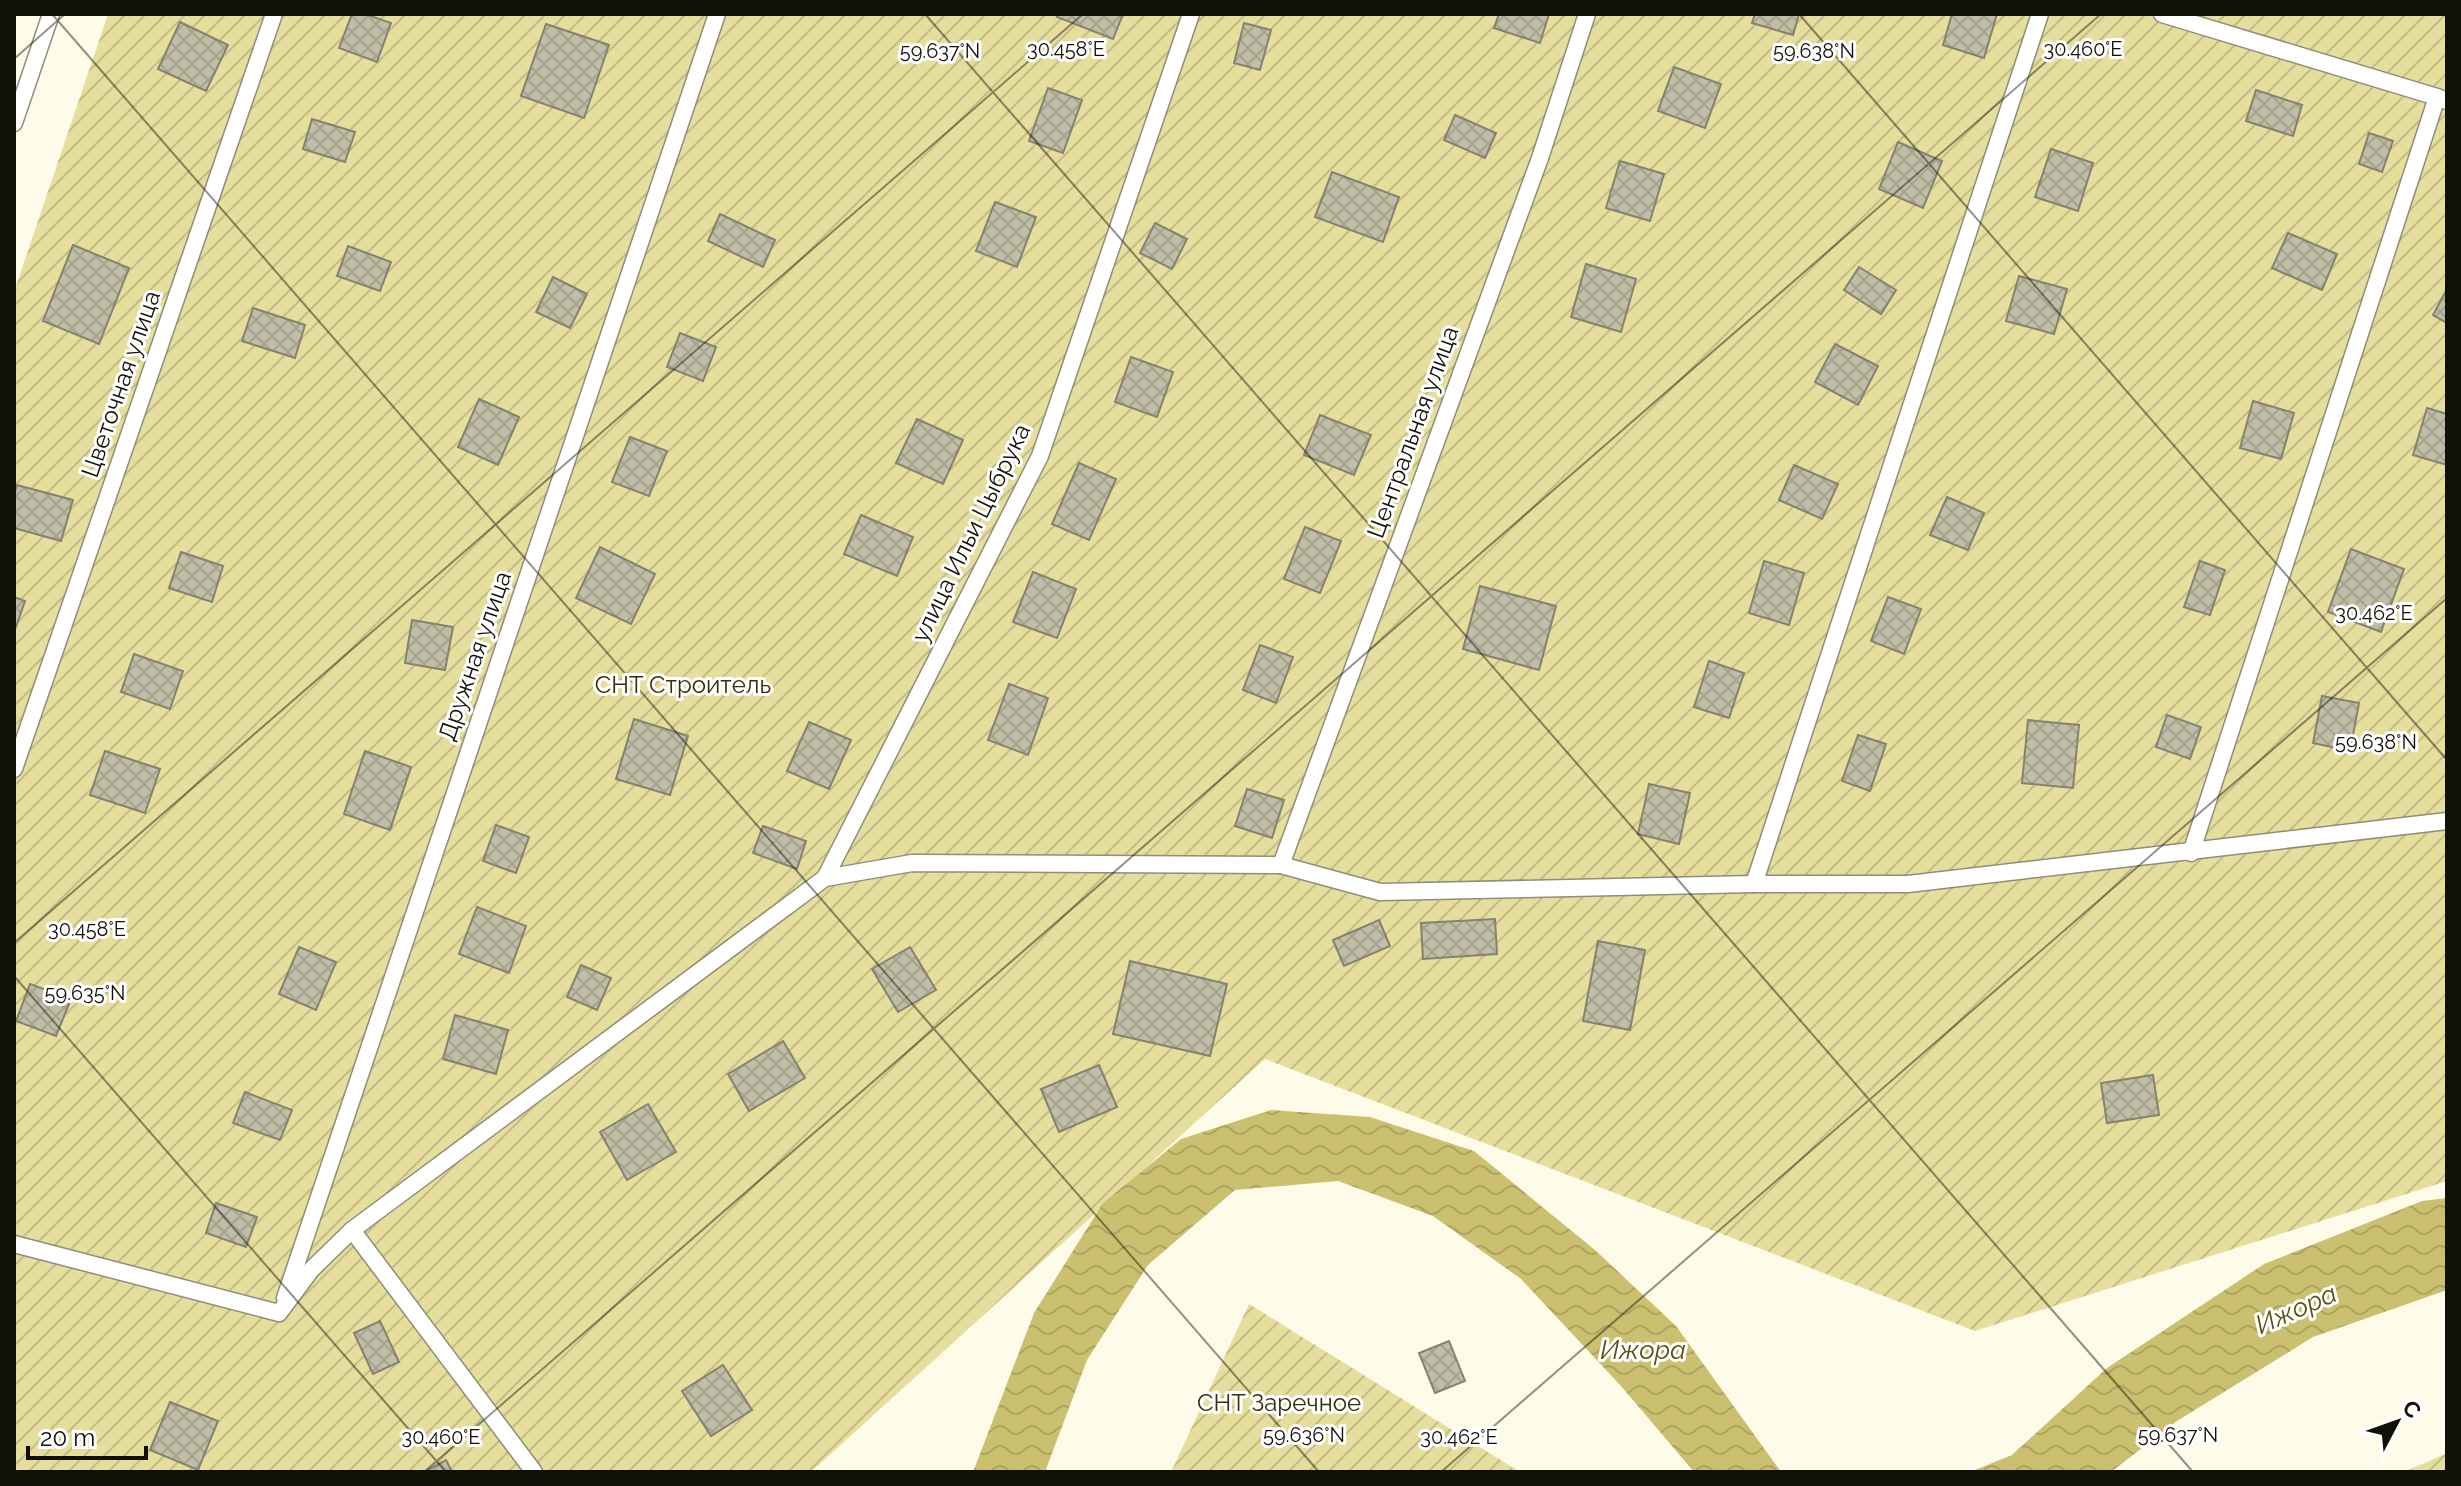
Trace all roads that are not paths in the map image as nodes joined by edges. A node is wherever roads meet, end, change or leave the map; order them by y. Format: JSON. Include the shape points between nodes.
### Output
{"nodes":[{"id":1,"x":51,"y":14,"type":"edge"},
{"id":2,"x":274,"y":14,"type":"edge"},
{"id":3,"x":717,"y":14,"type":"edge"},
{"id":4,"x":1191,"y":14,"type":"edge"},
{"id":5,"x":1587,"y":14,"type":"edge"},
{"id":6,"x":2040,"y":14,"type":"edge"},
{"id":7,"x":2162,"y":14,"type":"edge"},
{"id":8,"x":2442,"y":99,"type":"edge"},
{"id":9,"x":14,"y":123,"type":"edge"},
{"id":10,"x":14,"y":769,"type":"edge"},
{"id":11,"x":2447,"y":821,"type":"edge"},
{"id":12,"x":2191,"y":853,"type":"junction"},
{"id":13,"x":1281,"y":865,"type":"junction"},
{"id":14,"x":825,"y":878,"type":"junction"},
{"id":15,"x":1754,"y":884,"type":"junction"},
{"id":16,"x":352,"y":1230,"type":"junction"},
{"id":17,"x":14,"y":1244,"type":"edge"},
{"id":18,"x":279,"y":1313,"type":"junction"},
{"id":19,"x":534,"y":1472,"type":"edge"}],
"edges":[{"from":1,"to":9,"type":"lane"},
{"from":2,"to":10,"type":"lane","name":"Цветочная улица"},
{"from":3,"to":18,"type":"lane","name":"Дружная улица"},
{"from":4,"to":14,"type":"lane","name":"улица Ильи Цыбрука","via":[[1040,456]]},
{"from":5,"to":13,"type":"lane","name":"Центральная улица","via":[[1540,158]]},
{"from":6,"to":15,"type":"lane"},
{"from":7,"to":8,"type":"lane"},
{"from":8,"to":12,"type":"lane"},
{"from":11,"to":12,"type":"lane"},
{"from":12,"to":15,"type":"lane","via":[[1908,884]]},
{"from":13,"to":14,"type":"lane","via":[[912,863]]},
{"from":13,"to":15,"type":"lane","via":[[1380,892]]},
{"from":14,"to":16,"type":"lane"},
{"from":16,"to":18,"type":"lane","via":[[311,1270]]},
{"from":16,"to":19,"type":"lane"},
{"from":17,"to":18,"type":"lane"}]}
